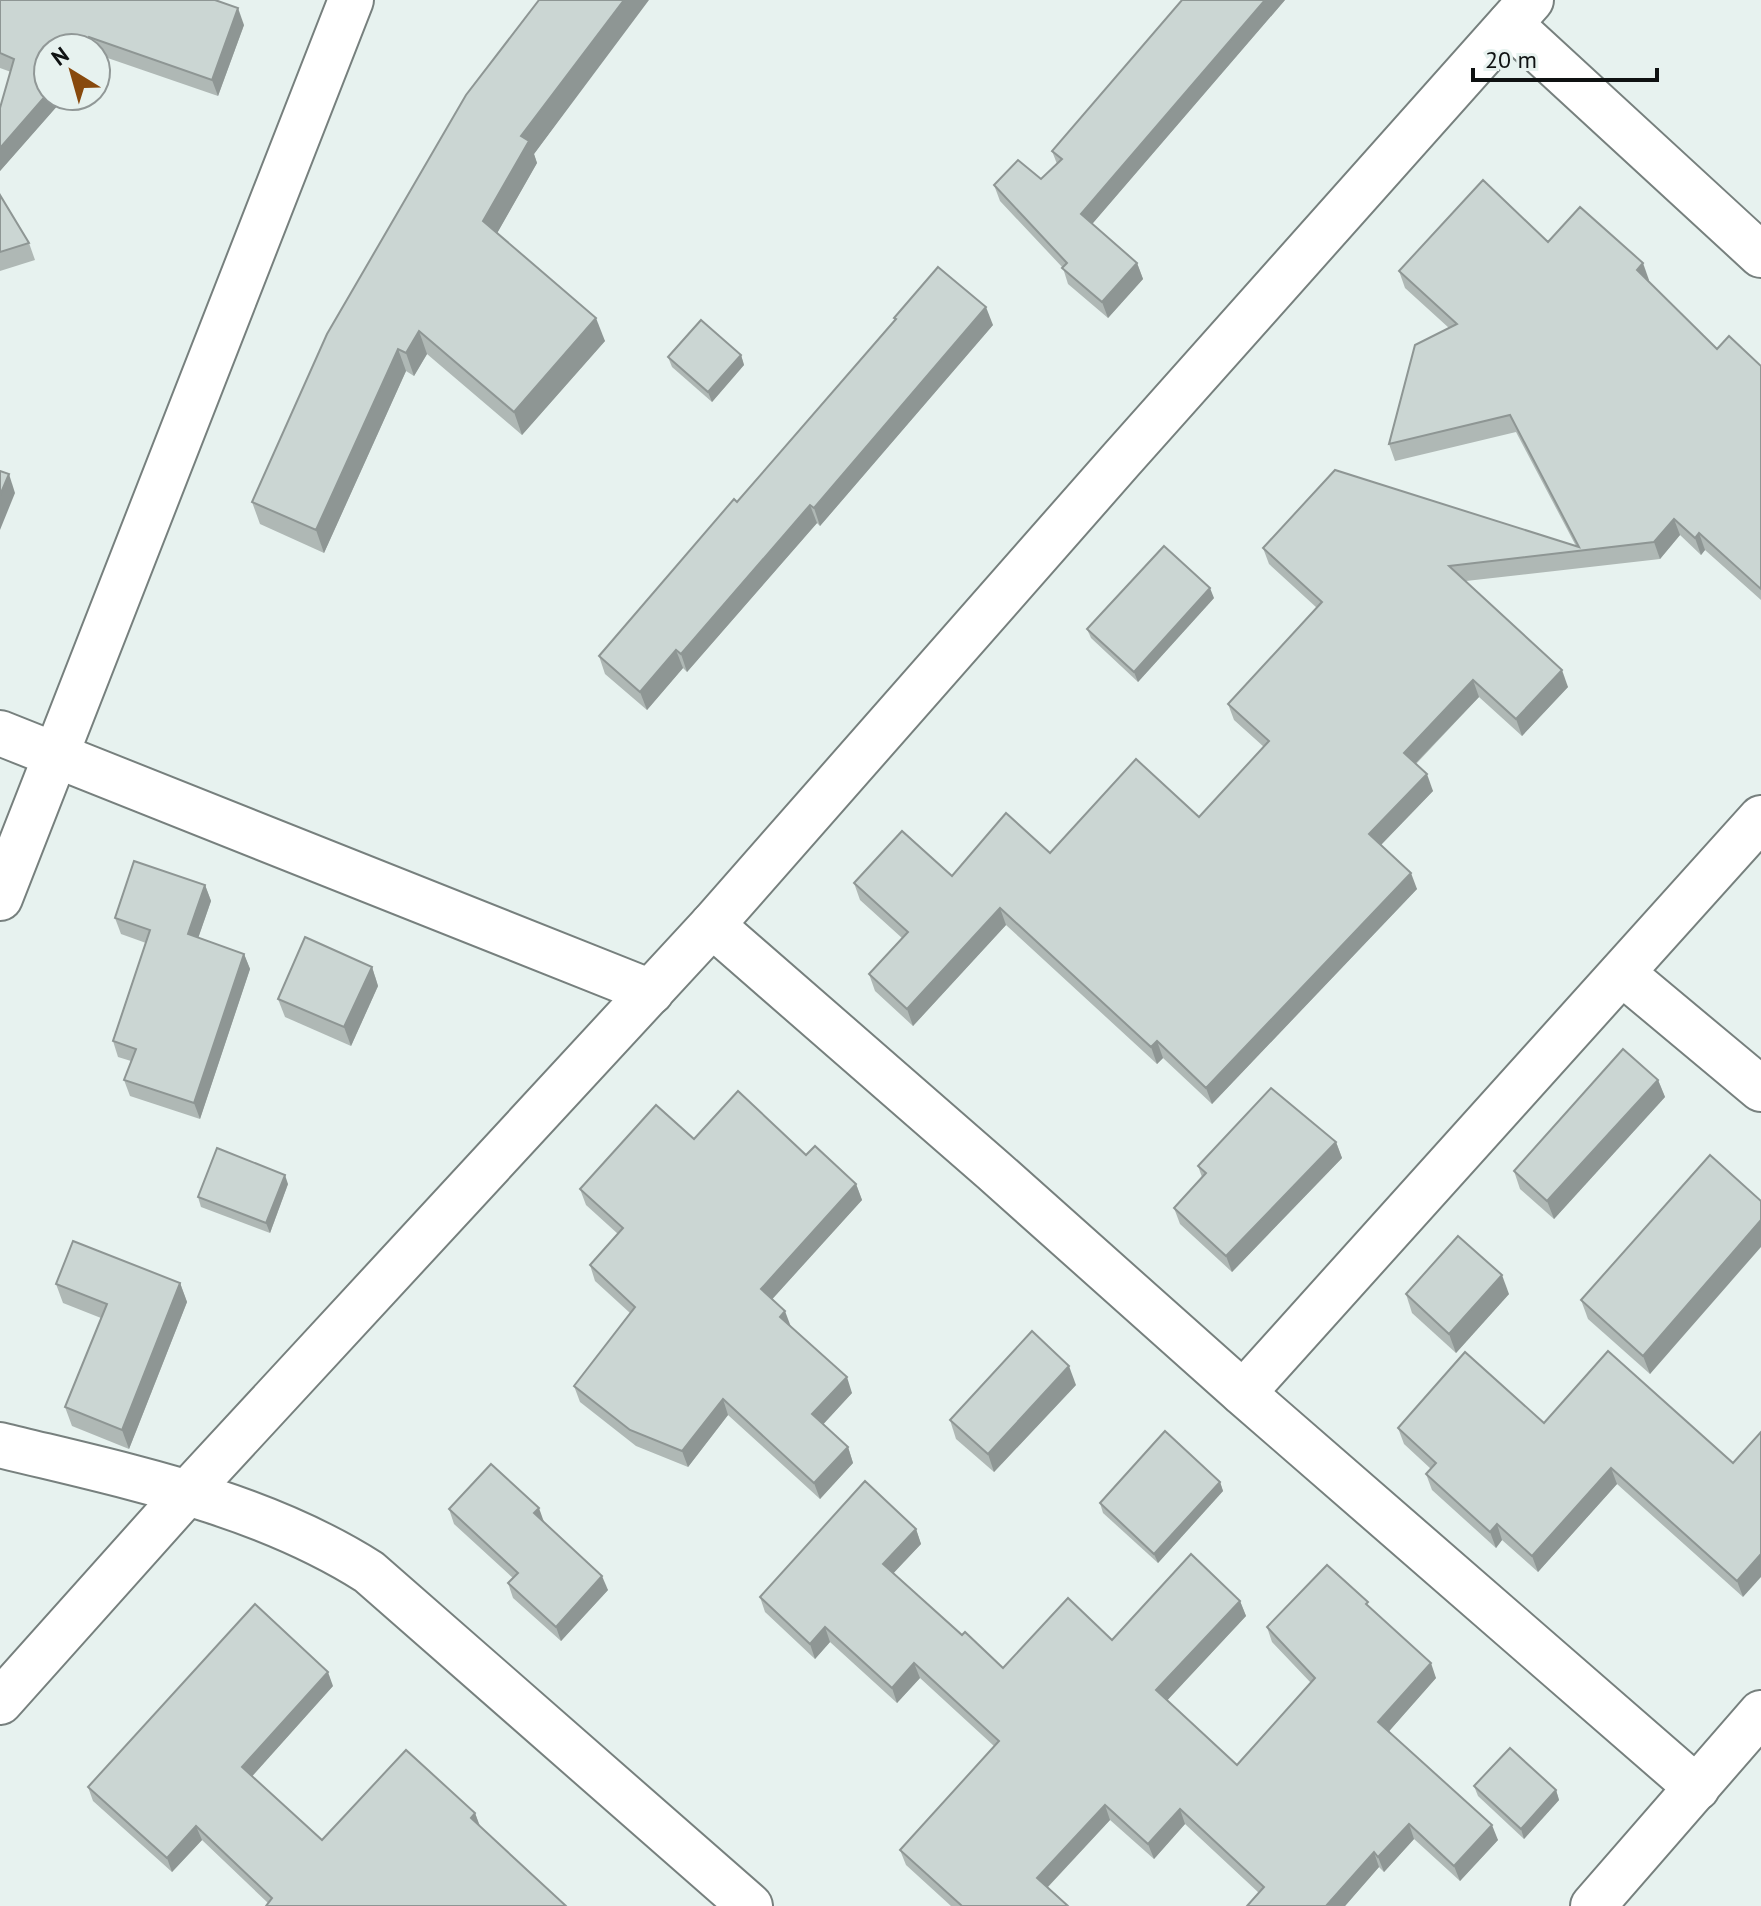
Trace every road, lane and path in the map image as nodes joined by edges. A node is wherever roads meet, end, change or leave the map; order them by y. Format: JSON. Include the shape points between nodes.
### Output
{"nodes":[{"id":1,"x":351,"y":0,"type":"edge"},
{"id":2,"x":1520,"y":12,"type":"edge"},
{"id":3,"x":1761,"y":255,"type":"edge"},
{"id":4,"x":0,"y":733,"type":"edge"},
{"id":5,"x":56,"y":754,"type":"junction"},
{"id":6,"x":1761,"y":818,"type":"edge"},
{"id":7,"x":0,"y":898,"type":"edge"},
{"id":8,"x":712,"y":925,"type":"junction"},
{"id":9,"x":1622,"y":973,"type":"junction"},
{"id":10,"x":651,"y":992,"type":"junction"},
{"id":11,"x":1761,"y":1089,"type":"edge"},
{"id":12,"x":1243,"y":1393,"type":"junction"},
{"id":13,"x":0,"y":1445,"type":"edge"},
{"id":14,"x":187,"y":1493,"type":"junction"},
{"id":15,"x":0,"y":1702,"type":"edge"},
{"id":16,"x":1761,"y":1713,"type":"edge"},
{"id":17,"x":1697,"y":1788,"type":"junction"},
{"id":18,"x":750,"y":1906,"type":"edge"},
{"id":19,"x":1593,"y":1906,"type":"edge"}],
"edges":[{"from":1,"to":5,"type":"street"},
{"from":2,"to":3,"type":"street"},
{"from":2,"to":8,"type":"street"},
{"from":4,"to":5,"type":"street"},
{"from":5,"to":7,"type":"street"},
{"from":5,"to":10,"type":"street"},
{"from":6,"to":9,"type":"street"},
{"from":8,"to":10,"type":"street"},
{"from":8,"to":12,"type":"street"},
{"from":9,"to":11,"type":"street"},
{"from":9,"to":12,"type":"street"},
{"from":10,"to":14,"type":"street"},
{"from":12,"to":17,"type":"street"},
{"from":13,"to":14,"type":"street"},
{"from":14,"to":15,"type":"street"},
{"from":14,"to":18,"type":"street","via":[[291,1529],[369,1572]]},
{"from":16,"to":17,"type":"street"},
{"from":17,"to":19,"type":"street"}]}
